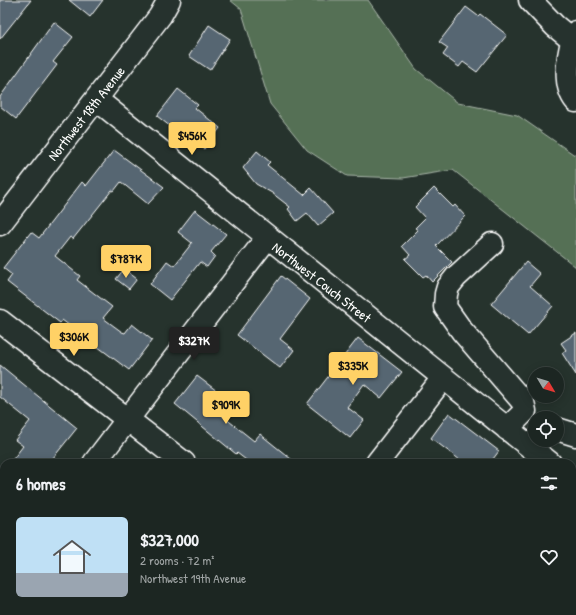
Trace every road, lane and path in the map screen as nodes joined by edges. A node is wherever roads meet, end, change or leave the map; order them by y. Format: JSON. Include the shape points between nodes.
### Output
{"nodes":[{"id":1,"x":169,"y":0,"type":"edge"},
{"id":2,"x":530,"y":0,"type":"edge"},
{"id":3,"x":574,"y":36,"type":"edge"},
{"id":4,"x":96,"y":99,"type":"junction"},
{"id":5,"x":576,"y":101,"type":"edge"},
{"id":6,"x":0,"y":224,"type":"edge"},
{"id":7,"x":267,"y":238,"type":"junction"},
{"id":8,"x":492,"y":244,"type":"dead end"},
{"id":9,"x":0,"y":322,"type":"edge"},
{"id":10,"x":444,"y":378,"type":"junction"},
{"id":11,"x":528,"y":411,"type":"edge"},
{"id":12,"x":528,"y":415,"type":"edge"},
{"id":13,"x":128,"y":420,"type":"junction"},
{"id":14,"x":507,"y":429,"type":"junction"},
{"id":15,"x":564,"y":431,"type":"edge"},
{"id":16,"x":576,"y":435,"type":"edge"},
{"id":17,"x":97,"y":459,"type":"edge"},
{"id":18,"x":179,"y":459,"type":"edge"},
{"id":19,"x":380,"y":459,"type":"edge"},
{"id":20,"x":545,"y":459,"type":"edge"}],
"edges":[{"from":1,"to":4,"type":"street","name":"Northwest 18th Avenue","via":[[160,16]]},
{"from":2,"to":3,"type":"street","via":[[555,26]]},
{"from":3,"to":5,"type":"street","via":[[568,73],[569,89]]},
{"from":4,"to":6,"type":"street","name":"Northwest 18th Avenue"},
{"from":4,"to":7,"type":"street","name":"Northwest Couch Street"},
{"from":7,"to":10,"type":"street","name":"Northwest Couch Street"},
{"from":7,"to":13,"type":"street"},
{"from":8,"to":11,"type":"street","via":[[448,287],[445,307]]},
{"from":9,"to":13,"type":"street"},
{"from":10,"to":14,"type":"street","name":"Northwest Couch Street"},
{"from":10,"to":19,"type":"street"},
{"from":12,"to":14,"type":"street"},
{"from":13,"to":17,"type":"street"},
{"from":13,"to":18,"type":"street"},
{"from":14,"to":20,"type":"street","name":"Northwest Couch Street"},
{"from":15,"to":16,"type":"street"}]}
